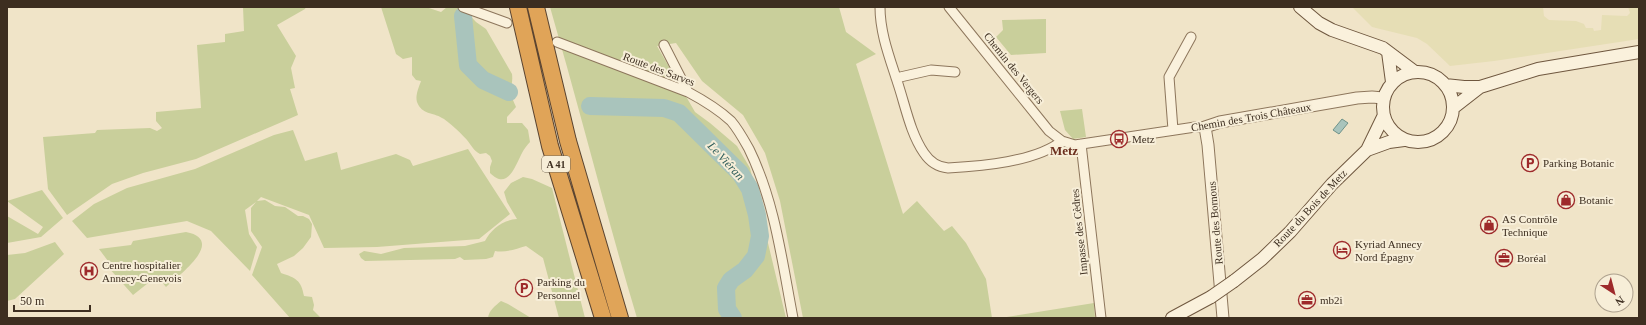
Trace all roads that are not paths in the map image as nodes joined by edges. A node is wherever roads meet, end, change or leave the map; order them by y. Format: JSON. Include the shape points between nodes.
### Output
{"nodes":[{"id":1,"x":463,"y":7,"type":"edge"},
{"id":2,"x":518,"y":7,"type":"edge"},
{"id":3,"x":536,"y":7,"type":"edge"},
{"id":4,"x":880,"y":7,"type":"edge"},
{"id":5,"x":949,"y":7,"type":"edge"},
{"id":6,"x":1300,"y":7,"type":"edge"},
{"id":7,"x":506,"y":23,"type":"dead end"},
{"id":8,"x":1191,"y":37,"type":"dead end"},
{"id":9,"x":557,"y":42,"type":"dead end"},
{"id":10,"x":664,"y":46,"type":"dead end"},
{"id":11,"x":1388,"y":52,"type":"junction"},
{"id":12,"x":1639,"y":52,"type":"edge"},
{"id":13,"x":955,"y":72,"type":"dead end"},
{"id":14,"x":1415,"y":72,"type":"junction"},
{"id":15,"x":896,"y":78,"type":"junction"},
{"id":16,"x":1392,"y":82,"type":"junction"},
{"id":17,"x":1445,"y":85,"type":"junction"},
{"id":18,"x":1480,"y":87,"type":"junction"},
{"id":19,"x":688,"y":92,"type":"junction"},
{"id":20,"x":1383,"y":98,"type":"junction"},
{"id":21,"x":1453,"y":108,"type":"junction"},
{"id":22,"x":1383,"y":117,"type":"junction"},
{"id":23,"x":1205,"y":127,"type":"junction"},
{"id":24,"x":1174,"y":130,"type":"junction"},
{"id":25,"x":1404,"y":140,"type":"junction"},
{"id":26,"x":1062,"y":142,"type":"junction"},
{"id":27,"x":1081,"y":144,"type":"junction"},
{"id":28,"x":1367,"y":150,"type":"junction"},
{"id":29,"x":602,"y":318,"type":"edge"},
{"id":30,"x":620,"y":318,"type":"edge"},
{"id":31,"x":793,"y":318,"type":"edge"},
{"id":32,"x":1100,"y":318,"type":"edge"},
{"id":33,"x":1172,"y":318,"type":"edge"},
{"id":34,"x":1223,"y":318,"type":"edge"}],
"edges":[{"from":1,"to":7,"type":"street"},
{"from":2,"to":29,"type":"highway","number":"A 41","via":[[550,146]]},
{"from":3,"to":30,"type":"highway","number":"A 41","via":[[568,141]]},
{"from":4,"to":15,"type":"street","via":[[881,28]]},
{"from":5,"to":26,"type":"street","name":"Chemin des Vergers","via":[[1049,131]]},
{"from":6,"to":11,"type":"main road","via":[[1332,30]]},
{"from":8,"to":24,"type":"street","via":[[1170,77]]},
{"from":9,"to":19,"type":"street","name":"Route des Sarves"},
{"from":10,"to":19,"type":"street"},
{"from":11,"to":14,"type":"main road"},
{"from":11,"to":16,"type":"main road"},
{"from":12,"to":18,"type":"main road","via":[[1538,69]]},
{"from":13,"to":15,"type":"street","via":[[931,70]]},
{"from":14,"to":16,"type":"main road","via":[[1403,75]]},
{"from":14,"to":17,"type":"main road","via":[[1426,72],[1437,77]]},
{"from":15,"to":26,"type":"street","via":[[924,154],[932,163],[942,168],[1006,161],[1044,153]]},
{"from":16,"to":20,"type":"main road"},
{"from":17,"to":18,"type":"main road"},
{"from":17,"to":21,"type":"main road"},
{"from":18,"to":21,"type":"main road"},
{"from":19,"to":31,"type":"street","name":"Route des Sarves","via":[[732,122],[756,164],[770,204]]},
{"from":20,"to":22,"type":"main road"},
{"from":20,"to":23,"type":"street","name":"Chemin des Trois Châteaux","via":[[1357,98],[1220,122]]},
{"from":21,"to":25,"type":"main road","via":[[1446,129],[1437,136],[1421,142]]},
{"from":22,"to":25,"type":"main road","via":[[1391,131]]},
{"from":22,"to":28,"type":"main road","name":"Route du Bois de Metz"},
{"from":23,"to":24,"type":"street","name":"Chemin des Trois Châteaux"},
{"from":23,"to":34,"type":"street","name":"Route des Bornous"},
{"from":24,"to":27,"type":"street","name":"Chemin des Trois Châteaux"},
{"from":25,"to":28,"type":"main road","name":"Route du Bois de Metz"},
{"from":26,"to":27,"type":"street","name":"Chemin des Trois Châteaux"},
{"from":27,"to":32,"type":"street","name":"Impasse des Cèdres"},
{"from":28,"to":33,"type":"main road","name":"Route du Bois de Metz","bridge":true,"via":[[1262,258],[1211,297]]}]}
